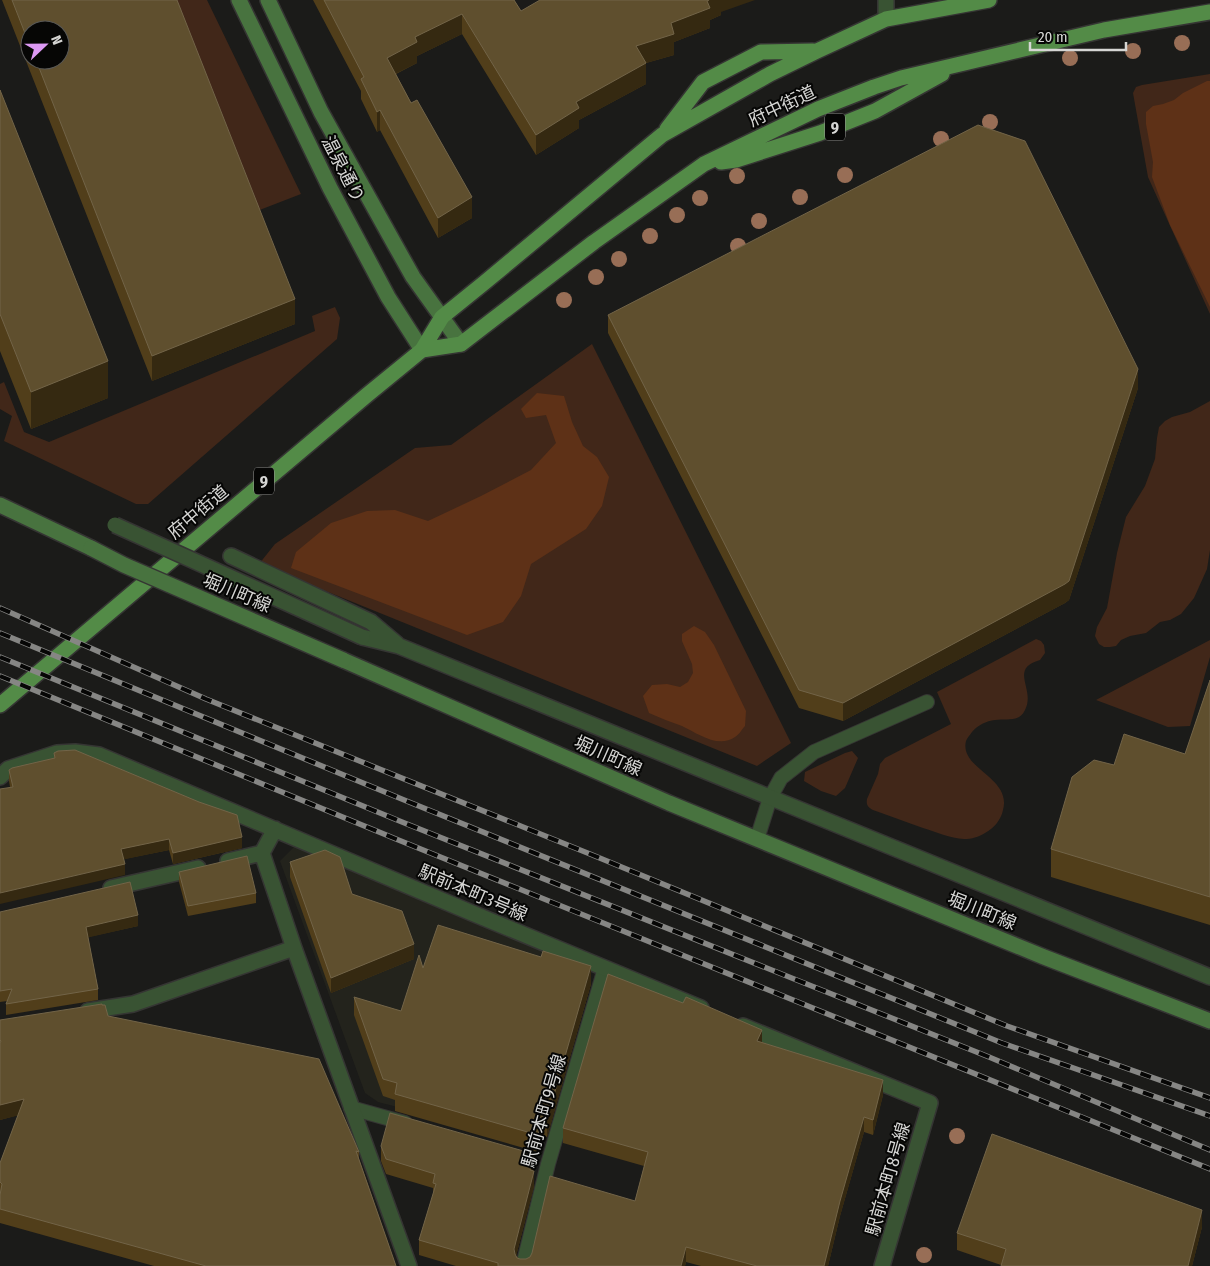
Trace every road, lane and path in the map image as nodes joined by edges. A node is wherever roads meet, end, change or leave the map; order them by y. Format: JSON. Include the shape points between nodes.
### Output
{"nodes":[{"id":1,"x":240,"y":0,"type":"edge"},
{"id":2,"x":268,"y":0,"type":"edge"},
{"id":3,"x":886,"y":0,"type":"edge"},
{"id":4,"x":989,"y":0,"type":"edge"},
{"id":5,"x":1210,"y":12,"type":"edge"},
{"id":6,"x":886,"y":19,"type":"junction"},
{"id":7,"x":817,"y":51,"type":"junction"},
{"id":8,"x":956,"y":66,"type":"junction"},
{"id":9,"x":662,"y":135,"type":"junction"},
{"id":10,"x":704,"y":164,"type":"junction"},
{"id":11,"x":442,"y":317,"type":"junction"},
{"id":12,"x":462,"y":344,"type":"junction"},
{"id":13,"x":422,"y":350,"type":"junction"},
{"id":14,"x":0,"y":505,"type":"edge"},
{"id":15,"x":115,"y":525,"type":"dead end"},
{"id":16,"x":231,"y":556,"type":"dead end"},
{"id":17,"x":399,"y":646,"type":"junction"},
{"id":18,"x":927,"y":702,"type":"dead end"},
{"id":19,"x":0,"y":705,"type":"edge"},
{"id":20,"x":4,"y":773,"type":"edge"},
{"id":21,"x":770,"y":798,"type":"junction"},
{"id":22,"x":275,"y":829,"type":"junction"},
{"id":23,"x":757,"y":839,"type":"junction"},
{"id":24,"x":262,"y":853,"type":"junction"},
{"id":25,"x":97,"y":891,"type":"edge"},
{"id":26,"x":294,"y":948,"type":"junction"},
{"id":27,"x":605,"y":968,"type":"junction"},
{"id":28,"x":1210,"y":977,"type":"edge"},
{"id":29,"x":76,"y":1013,"type":"edge"},
{"id":30,"x":714,"y":1013,"type":"edge"},
{"id":31,"x":732,"y":1021,"type":"edge"},
{"id":32,"x":1210,"y":1021,"type":"edge"},
{"id":33,"x":351,"y":1108,"type":"junction"},
{"id":34,"x":416,"y":1127,"type":"edge"},
{"id":35,"x":408,"y":1266,"type":"edge"},
{"id":36,"x":523,"y":1266,"type":"edge"},
{"id":37,"x":882,"y":1266,"type":"edge"}],
"edges":[{"from":1,"to":13,"type":"street","name":"温泉通り","via":[[330,188],[388,297]]},
{"from":2,"to":11,"type":"street","name":"温泉通り","via":[[321,112],[413,278]]},
{"from":3,"to":6,"type":"street"},
{"from":4,"to":6,"type":"main road","name":"府中街道","number":"9"},
{"from":5,"to":8,"type":"main road","name":"府中街道","number":"9","via":[[1104,30]]},
{"from":6,"to":7,"type":"main road","name":"府中街道","number":"9"},
{"from":7,"to":9,"type":"main road","name":"府中街道","number":"9"},
{"from":7,"to":9,"type":"main road","number":"9","via":[[761,52],[703,82]]},
{"from":8,"to":10,"type":"main road","name":"府中街道","number":"9","via":[[874,87],[818,109]]},
{"from":8,"to":10,"type":"main road","number":"9","via":[[875,111],[820,133],[736,160]]},
{"from":9,"to":11,"type":"main road","name":"府中街道","number":"9"},
{"from":10,"to":12,"type":"main road","name":"府中街道","number":"9","via":[[594,242]]},
{"from":11,"to":12,"type":"street","name":"温泉通り"},
{"from":11,"to":13,"type":"main road","name":"府中街道","number":"9"},
{"from":12,"to":13,"type":"main road","name":"府中街道","number":"9"},
{"from":13,"to":19,"type":"main road","name":"府中街道","number":"9"},
{"from":14,"to":23,"type":"street","name":"堀川町線","bridge":true,"via":[[124,565]]},
{"from":15,"to":17,"type":"street","bridge":true,"via":[[362,637]]},
{"from":16,"to":17,"type":"street","via":[[371,622]]},
{"from":17,"to":21,"type":"street"},
{"from":18,"to":21,"type":"lane","via":[[814,752],[781,778]]},
{"from":20,"to":22,"type":"street","name":"駅前本町3号線","via":[[57,753],[100,755]]},
{"from":21,"to":23,"type":"lane"},
{"from":21,"to":28,"type":"street"},
{"from":22,"to":24,"type":"street"},
{"from":22,"to":27,"type":"street","name":"駅前本町3号線"},
{"from":23,"to":32,"type":"street","name":"堀川町線"},
{"from":24,"to":25,"type":"street"},
{"from":24,"to":26,"type":"street"},
{"from":26,"to":29,"type":"street","via":[[133,1004]]},
{"from":26,"to":33,"type":"street"},
{"from":27,"to":30,"type":"street","name":"駅前本町3号線"},
{"from":27,"to":36,"type":"lane","name":"駅前本町9号線","via":[[543,1163]]},
{"from":31,"to":37,"type":"street","name":"駅前本町8号線","via":[[930,1103]]},
{"from":33,"to":34,"type":"lane"},
{"from":33,"to":35,"type":"street"}]}
